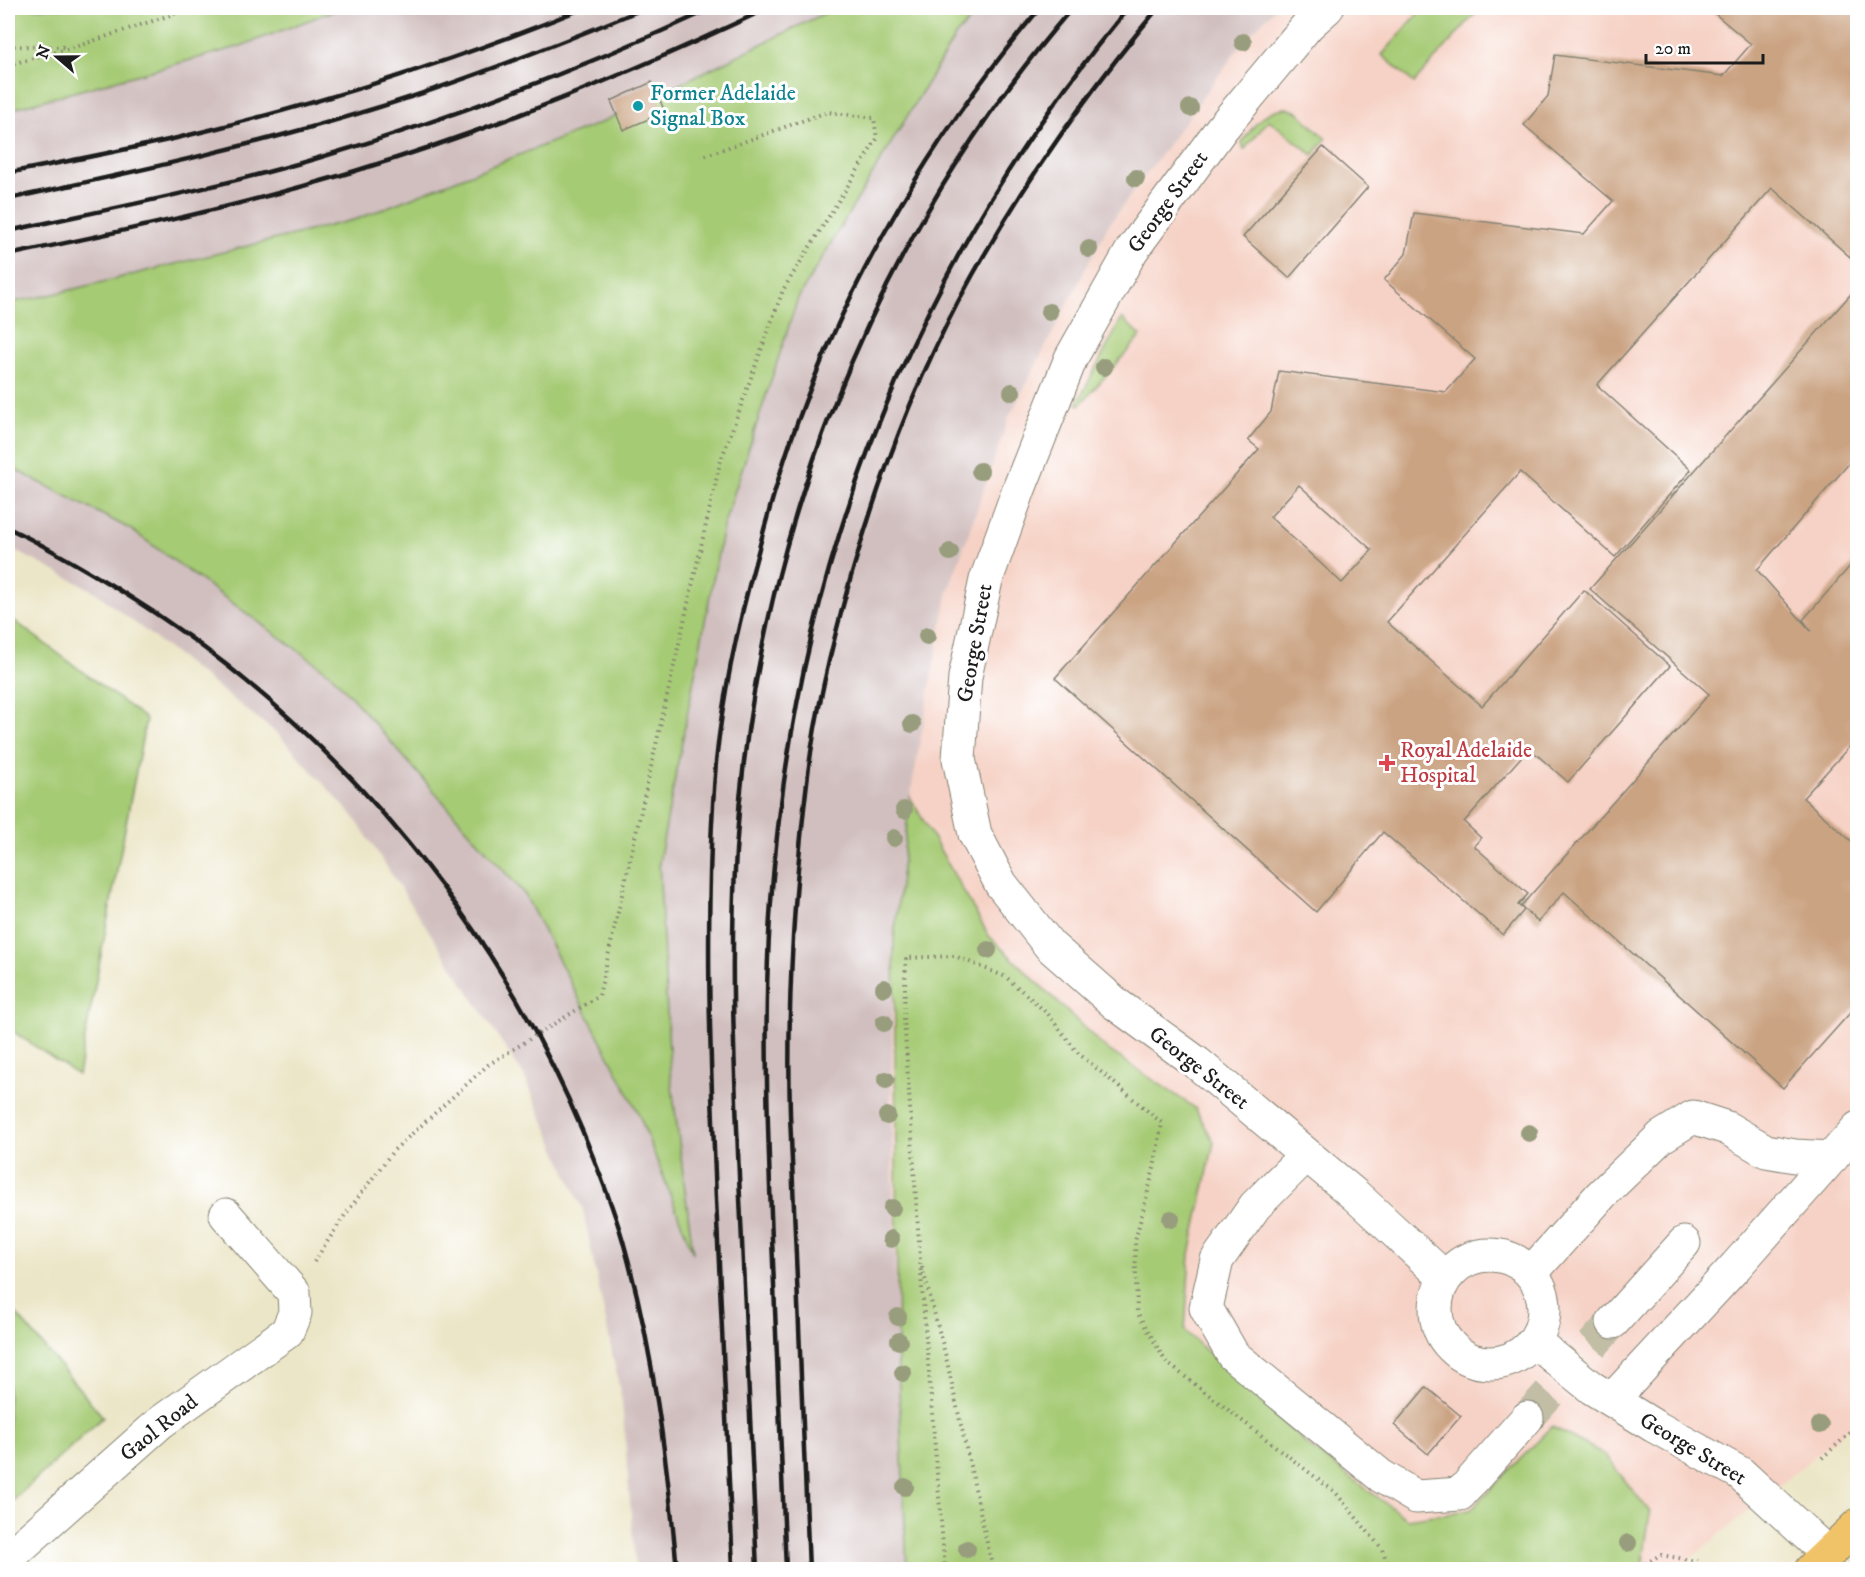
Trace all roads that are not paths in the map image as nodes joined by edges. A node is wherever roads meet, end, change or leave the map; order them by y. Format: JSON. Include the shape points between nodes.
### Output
{"nodes":[{"id":1,"x":1327,"y":8,"type":"edge"},
{"id":2,"x":1857,"y":1128,"type":"edge"},
{"id":3,"x":1306,"y":1155,"type":"junction"},
{"id":4,"x":1832,"y":1158,"type":"junction"},
{"id":5,"x":226,"y":1215,"type":"dead end"},
{"id":6,"x":1684,"y":1243,"type":"dead end"},
{"id":7,"x":1531,"y":1273,"type":"junction"},
{"id":8,"x":1445,"y":1278,"type":"junction"},
{"id":9,"x":1613,"y":1322,"type":"tunnel mouth"},
{"id":10,"x":1534,"y":1341,"type":"junction"},
{"id":11,"x":1612,"y":1400,"type":"junction"},
{"id":12,"x":1527,"y":1418,"type":"tunnel mouth"},
{"id":13,"x":1857,"y":1525,"type":"edge"},
{"id":14,"x":8,"y":1558,"type":"edge"},
{"id":15,"x":1827,"y":1564,"type":"edge"}],
"edges":[{"from":1,"to":3,"type":"street","name":"George Street","via":[[1308,25],[1222,128],[1139,240],[1071,357],[986,580],[965,677],[959,759],[975,834],[1000,884],[1050,946],[1116,1004],[1197,1063]]},
{"from":2,"to":4,"type":"street"},
{"from":3,"to":8,"type":"street","name":"George Street"},
{"from":3,"to":12,"type":"street","via":[[1255,1206],[1217,1260],[1206,1308],[1233,1355],[1381,1476],[1416,1497],[1460,1494]]},
{"from":4,"to":7,"type":"street","via":[[1766,1151],[1727,1128],[1694,1117],[1661,1137]]},
{"from":4,"to":11,"type":"street"},
{"from":5,"to":14,"type":"street","name":"Gaol Road","via":[[294,1293],[295,1312],[287,1332],[161,1422]]},
{"from":6,"to":9,"type":"street"},
{"from":7,"to":8,"type":"street","via":[[1519,1262],[1487,1254],[1456,1265]]},
{"from":7,"to":10,"type":"street","via":[[1541,1289],[1545,1307]]},
{"from":8,"to":10,"type":"street","via":[[1435,1310],[1446,1342],[1458,1354],[1474,1361],[1498,1362],[1522,1353]]},
{"from":10,"to":11,"type":"street","name":"George Street"},
{"from":11,"to":15,"type":"street","name":"George Street","via":[[1740,1473]]},
{"from":13,"to":15,"type":"main road"}]}
